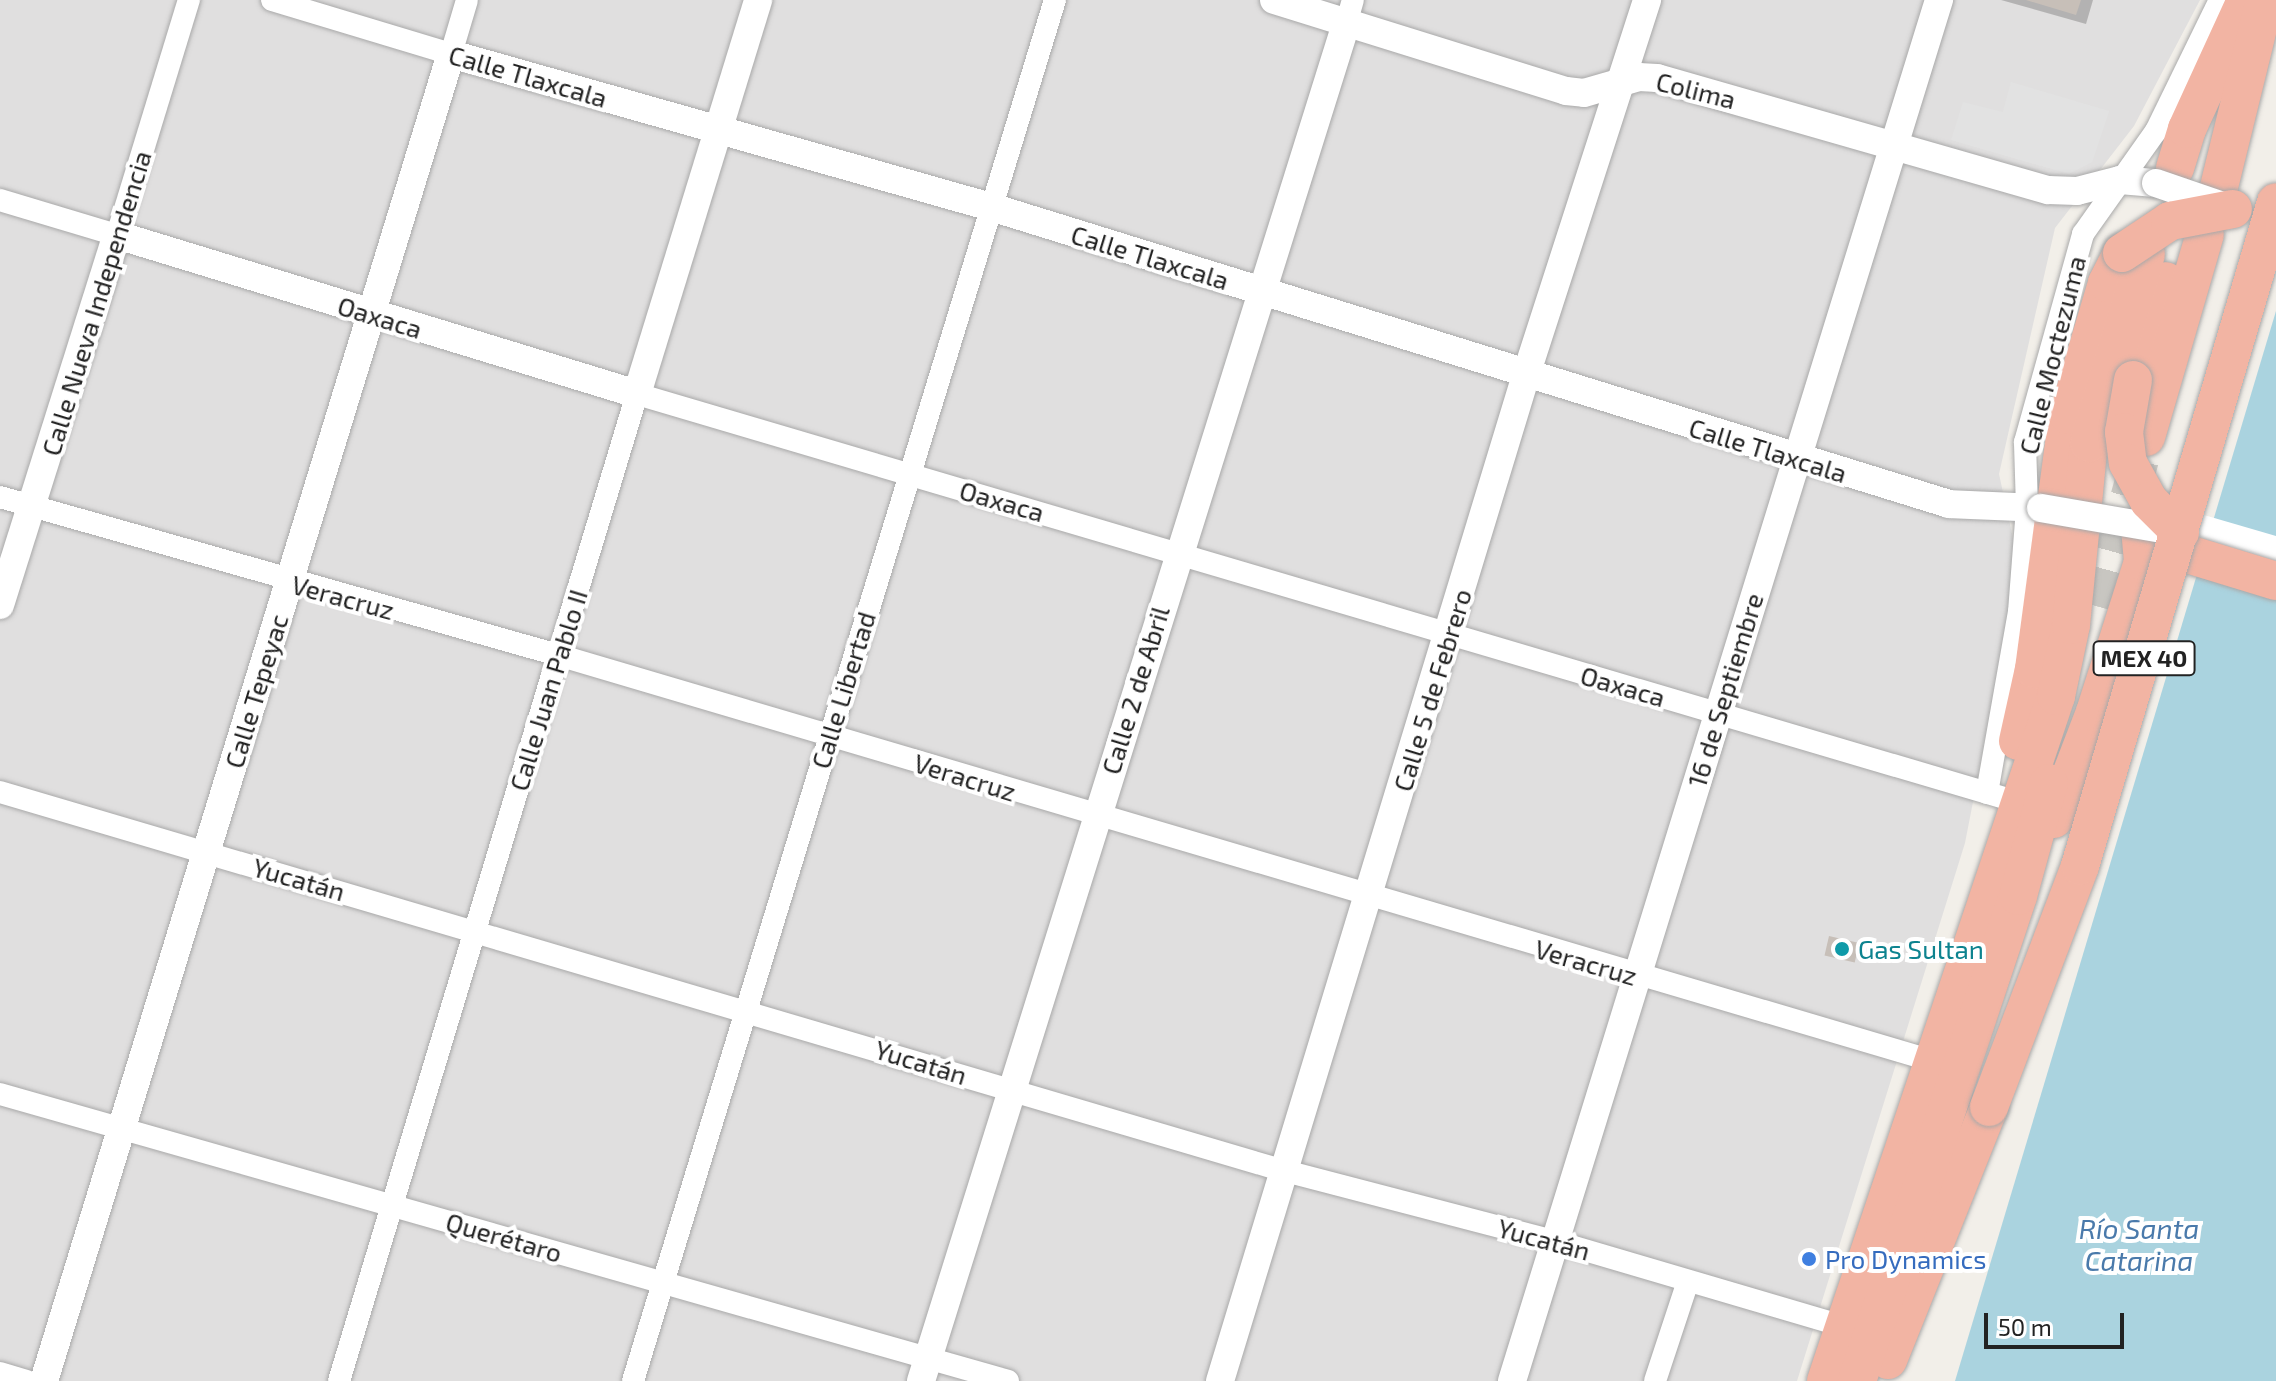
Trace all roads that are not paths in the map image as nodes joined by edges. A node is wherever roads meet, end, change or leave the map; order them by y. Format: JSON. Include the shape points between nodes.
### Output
{"nodes":[{"id":1,"x":189,"y":0,"type":"edge"},
{"id":2,"x":272,"y":0,"type":"edge"},
{"id":3,"x":467,"y":0,"type":"edge"},
{"id":4,"x":758,"y":0,"type":"edge"},
{"id":5,"x":1055,"y":0,"type":"edge"},
{"id":6,"x":1274,"y":0,"type":"edge"},
{"id":7,"x":1647,"y":0,"type":"edge"},
{"id":8,"x":1939,"y":0,"type":"edge"},
{"id":9,"x":2250,"y":4,"type":"edge"},
{"id":10,"x":1350,"y":12,"type":"edge"},
{"id":11,"x":451,"y":54,"type":"junction"},
{"id":12,"x":1621,"y":81,"type":"junction"},
{"id":13,"x":718,"y":131,"type":"junction"},
{"id":14,"x":1893,"y":143,"type":"junction"},
{"id":15,"x":2120,"y":180,"type":"junction"},
{"id":16,"x":2195,"y":187,"type":"junction"},
{"id":17,"x":0,"y":200,"type":"edge"},
{"id":18,"x":2276,"y":202,"type":"edge"},
{"id":19,"x":991,"y":207,"type":"junction"},
{"id":20,"x":2276,"y":223,"type":"edge"},
{"id":21,"x":117,"y":235,"type":"junction"},
{"id":22,"x":2134,"y":254,"type":"junction"},
{"id":23,"x":1261,"y":292,"type":"junction"},
{"id":24,"x":369,"y":314,"type":"junction"},
{"id":25,"x":1526,"y":375,"type":"junction"},
{"id":26,"x":637,"y":394,"type":"junction"},
{"id":27,"x":2146,"y":437,"type":"tunnel mouth"},
{"id":28,"x":1797,"y":460,"type":"junction"},
{"id":29,"x":910,"y":474,"type":"junction"},
{"id":30,"x":0,"y":497,"type":"edge"},
{"id":31,"x":33,"y":507,"type":"junction"},
{"id":32,"x":2034,"y":508,"type":"junction"},
{"id":33,"x":2180,"y":532,"type":"junction"},
{"id":34,"x":2142,"y":545,"type":"junction"},
{"id":35,"x":1177,"y":551,"type":"junction"},
{"id":36,"x":2276,"y":561,"type":"edge"},
{"id":37,"x":2276,"y":581,"type":"edge"},
{"id":38,"x":289,"y":583,"type":"junction"},
{"id":39,"x":0,"y":605,"type":"edge"},
{"id":40,"x":2099,"y":607,"type":"tunnel mouth"},
{"id":41,"x":1450,"y":637,"type":"junction"},
{"id":42,"x":558,"y":655,"type":"junction"},
{"id":43,"x":1717,"y":712,"type":"junction"},
{"id":44,"x":828,"y":736,"type":"junction"},
{"id":45,"x":0,"y":792,"type":"edge"},
{"id":46,"x":1996,"y":796,"type":"junction"},
{"id":47,"x":1097,"y":816,"type":"junction"},
{"id":48,"x":2004,"y":840,"type":"junction"},
{"id":49,"x":205,"y":852,"type":"junction"},
{"id":50,"x":2020,"y":889,"type":"junction"},
{"id":51,"x":1368,"y":898,"type":"junction"},
{"id":52,"x":476,"y":928,"type":"junction"},
{"id":53,"x":1639,"y":978,"type":"junction"},
{"id":54,"x":743,"y":1008,"type":"junction"},
{"id":55,"x":1930,"y":1060,"type":"junction"},
{"id":56,"x":1010,"y":1089,"type":"junction"},
{"id":57,"x":0,"y":1094,"type":"edge"},
{"id":58,"x":122,"y":1129,"type":"junction"},
{"id":59,"x":1281,"y":1170,"type":"junction"},
{"id":60,"x":392,"y":1206,"type":"junction"},
{"id":61,"x":1554,"y":1241,"type":"junction"},
{"id":62,"x":1688,"y":1281,"type":"junction"},
{"id":63,"x":663,"y":1282,"type":"junction"},
{"id":64,"x":1871,"y":1329,"type":"junction"},
{"id":65,"x":925,"y":1370,"type":"edge"},
{"id":66,"x":0,"y":1373,"type":"edge"},
{"id":67,"x":26,"y":1381,"type":"edge"},
{"id":68,"x":44,"y":1381,"type":"edge"},
{"id":69,"x":339,"y":1381,"type":"edge"},
{"id":70,"x":633,"y":1381,"type":"edge"},
{"id":71,"x":1008,"y":1381,"type":"edge"},
{"id":72,"x":1220,"y":1381,"type":"edge"},
{"id":73,"x":1512,"y":1381,"type":"edge"},
{"id":74,"x":1655,"y":1381,"type":"edge"},
{"id":75,"x":1826,"y":1381,"type":"edge"},
{"id":76,"x":1857,"y":1381,"type":"edge"},
{"id":77,"x":1880,"y":1381,"type":"edge"}],
"edges":[{"from":1,"to":21,"type":"street","name":"Calle Nueva Independencia"},
{"from":2,"to":11,"type":"street","name":"Calle Tlaxcala"},
{"from":3,"to":11,"type":"street","name":"Calle Tepeyac"},
{"from":4,"to":13,"type":"street","name":"Calle Juan Pablo II"},
{"from":5,"to":19,"type":"street","name":"Calle Libertad"},
{"from":6,"to":10,"type":"street","name":"Colima"},
{"from":7,"to":12,"type":"street","name":"Calle 5 de Febrero"},
{"from":8,"to":14,"type":"street","name":"16 de Septiembre"},
{"from":9,"to":15,"type":"street","name":"Calle Moctezuma"},
{"from":9,"to":16,"type":"highway"},
{"from":9,"to":16,"type":"highway","via":[[2234,116]]},
{"from":10,"to":12,"type":"street","name":"Colima","via":[[1566,91],[1584,93]]},
{"from":10,"to":23,"type":"street","name":"Calle 2 de Abril"},
{"from":11,"to":13,"type":"street","name":"Calle Tlaxcala"},
{"from":11,"to":24,"type":"street","name":"Calle Tepeyac"},
{"from":12,"to":14,"type":"street","name":"Colima","via":[[1657,78]]},
{"from":12,"to":25,"type":"street","name":"Calle 5 de Febrero"},
{"from":13,"to":19,"type":"street","name":"Calle Tlaxcala"},
{"from":13,"to":26,"type":"street","name":"Calle Juan Pablo II"},
{"from":14,"to":15,"type":"street","name":"Colima","via":[[2048,190],[2077,191]]},
{"from":14,"to":28,"type":"street","name":"16 de Septiembre"},
{"from":15,"to":16,"type":"street","name":"Colima"},
{"from":15,"to":32,"type":"street","name":"Calle Moctezuma","via":[[2083,234],[2025,442]]},
{"from":16,"to":20,"type":"highway"},
{"from":16,"to":22,"type":"highway","bridge":true,"via":[[2170,221]]},
{"from":17,"to":21,"type":"street","name":"Oaxaca"},
{"from":18,"to":64,"type":"highway","number":"MEX 40","bridge":true,"via":[[2172,565],[2050,955]]},
{"from":19,"to":23,"type":"street","name":"Calle Tlaxcala"},
{"from":19,"to":29,"type":"street","name":"Calle Libertad"},
{"from":21,"to":24,"type":"street","name":"Oaxaca"},
{"from":21,"to":31,"type":"street","name":"Calle Nueva Independencia"},
{"from":22,"to":46,"type":"highway","via":[[2103,295],[2068,415],[2034,669]]},
{"from":22,"to":48,"type":"highway","number":"MEX 40","via":[[2089,443],[2071,625],[2056,696]]},
{"from":23,"to":25,"type":"street","name":"Calle Tlaxcala"},
{"from":23,"to":35,"type":"street","name":"Calle 2 de Abril"},
{"from":24,"to":26,"type":"street","name":"Oaxaca"},
{"from":24,"to":38,"type":"street","name":"Calle Tepeyac"},
{"from":25,"to":28,"type":"street","name":"Calle Tlaxcala"},
{"from":25,"to":41,"type":"street","name":"Calle 5 de Febrero"},
{"from":26,"to":29,"type":"street","name":"Oaxaca"},
{"from":26,"to":42,"type":"street","name":"Calle Juan Pablo II"},
{"from":27,"to":33,"type":"highway","bridge":true,"via":[[2192,235],[2133,380],[2124,432],[2128,463],[2149,501]]},
{"from":28,"to":32,"type":"street","name":"Calle Tlaxcala","via":[[1949,504]]},
{"from":28,"to":43,"type":"street","name":"16 de Septiembre"},
{"from":29,"to":35,"type":"street","name":"Oaxaca"},
{"from":29,"to":44,"type":"street","name":"Calle Libertad"},
{"from":30,"to":31,"type":"street","name":"Veracruz"},
{"from":31,"to":38,"type":"street","name":"Veracruz"},
{"from":31,"to":39,"type":"street","name":"Calle Nueva Independencia"},
{"from":32,"to":34,"type":"street","name":"Calle Tlaxcala","bridge":true},
{"from":32,"to":46,"type":"street","name":"Calle Moctezuma"},
{"from":33,"to":34,"type":"street","name":"Calle Tlaxcala","bridge":true},
{"from":33,"to":36,"type":"highway"},
{"from":34,"to":37,"type":"highway"},
{"from":34,"to":50,"type":"highway","via":[[2095,712],[2040,857]]},
{"from":35,"to":41,"type":"street","name":"Oaxaca"},
{"from":35,"to":47,"type":"street","name":"Calle 2 de Abril"},
{"from":38,"to":42,"type":"street","name":"Veracruz"},
{"from":38,"to":49,"type":"street","name":"Calle Tepeyac"},
{"from":40,"to":50,"type":"highway","number":"MEX 40"},
{"from":41,"to":43,"type":"street","name":"Oaxaca"},
{"from":41,"to":51,"type":"street","name":"Calle 5 de Febrero"},
{"from":42,"to":44,"type":"street","name":"Veracruz"},
{"from":42,"to":52,"type":"street","name":"Calle Juan Pablo II"},
{"from":43,"to":46,"type":"street","name":"Oaxaca"},
{"from":43,"to":53,"type":"street","name":"16 de Septiembre"},
{"from":44,"to":47,"type":"street","name":"Veracruz"},
{"from":44,"to":54,"type":"street","name":"Calle Libertad"},
{"from":45,"to":49,"type":"street","name":"Yucatán"},
{"from":46,"to":48,"type":"highway"},
{"from":47,"to":51,"type":"street","name":"Veracruz"},
{"from":47,"to":56,"type":"street","name":"Calle 2 de Abril"},
{"from":48,"to":55,"type":"highway","number":"MEX 40"},
{"from":49,"to":52,"type":"street","name":"Yucatán"},
{"from":49,"to":58,"type":"street","name":"Calle Tepeyac"},
{"from":50,"to":64,"type":"highway","number":"MEX 40"},
{"from":51,"to":53,"type":"street","name":"Veracruz"},
{"from":51,"to":59,"type":"street","name":"Calle 5 de Febrero"},
{"from":52,"to":54,"type":"street","name":"Yucatán"},
{"from":52,"to":60,"type":"street","name":"Calle Juan Pablo II"},
{"from":53,"to":55,"type":"street","name":"Veracruz"},
{"from":53,"to":61,"type":"street","name":"16 de Septiembre"},
{"from":54,"to":56,"type":"street","name":"Yucatán"},
{"from":54,"to":63,"type":"street","name":"Calle Libertad"},
{"from":55,"to":64,"type":"highway","number":"MEX 40"},
{"from":56,"to":59,"type":"street","name":"Yucatán"},
{"from":56,"to":65,"type":"street","name":"Calle 2 de Abril"},
{"from":57,"to":58,"type":"street","name":"Querétaro"},
{"from":58,"to":60,"type":"street","name":"Querétaro"},
{"from":58,"to":68,"type":"street","name":"Calle Tepeyac"},
{"from":59,"to":61,"type":"street","name":"Yucatán"},
{"from":59,"to":72,"type":"street","name":"Calle 5 de Febrero"},
{"from":60,"to":63,"type":"street","name":"Querétaro"},
{"from":60,"to":69,"type":"street","name":"Calle Juan Pablo II"},
{"from":61,"to":62,"type":"street","name":"Yucatán"},
{"from":61,"to":73,"type":"street","name":"16 de Septiembre"},
{"from":62,"to":64,"type":"street","name":"Yucatán"},
{"from":62,"to":74,"type":"street"},
{"from":63,"to":65,"type":"street","name":"Querétaro"},
{"from":63,"to":70,"type":"street","name":"Calle Libertad"},
{"from":64,"to":75,"type":"highway","number":"MEX 40"},
{"from":64,"to":76,"type":"highway","number":"MEX 40"},
{"from":64,"to":77,"type":"highway","number":"MEX 40"},
{"from":65,"to":71,"type":"street","name":"Querétaro"},
{"from":66,"to":67,"type":"street"}]}
